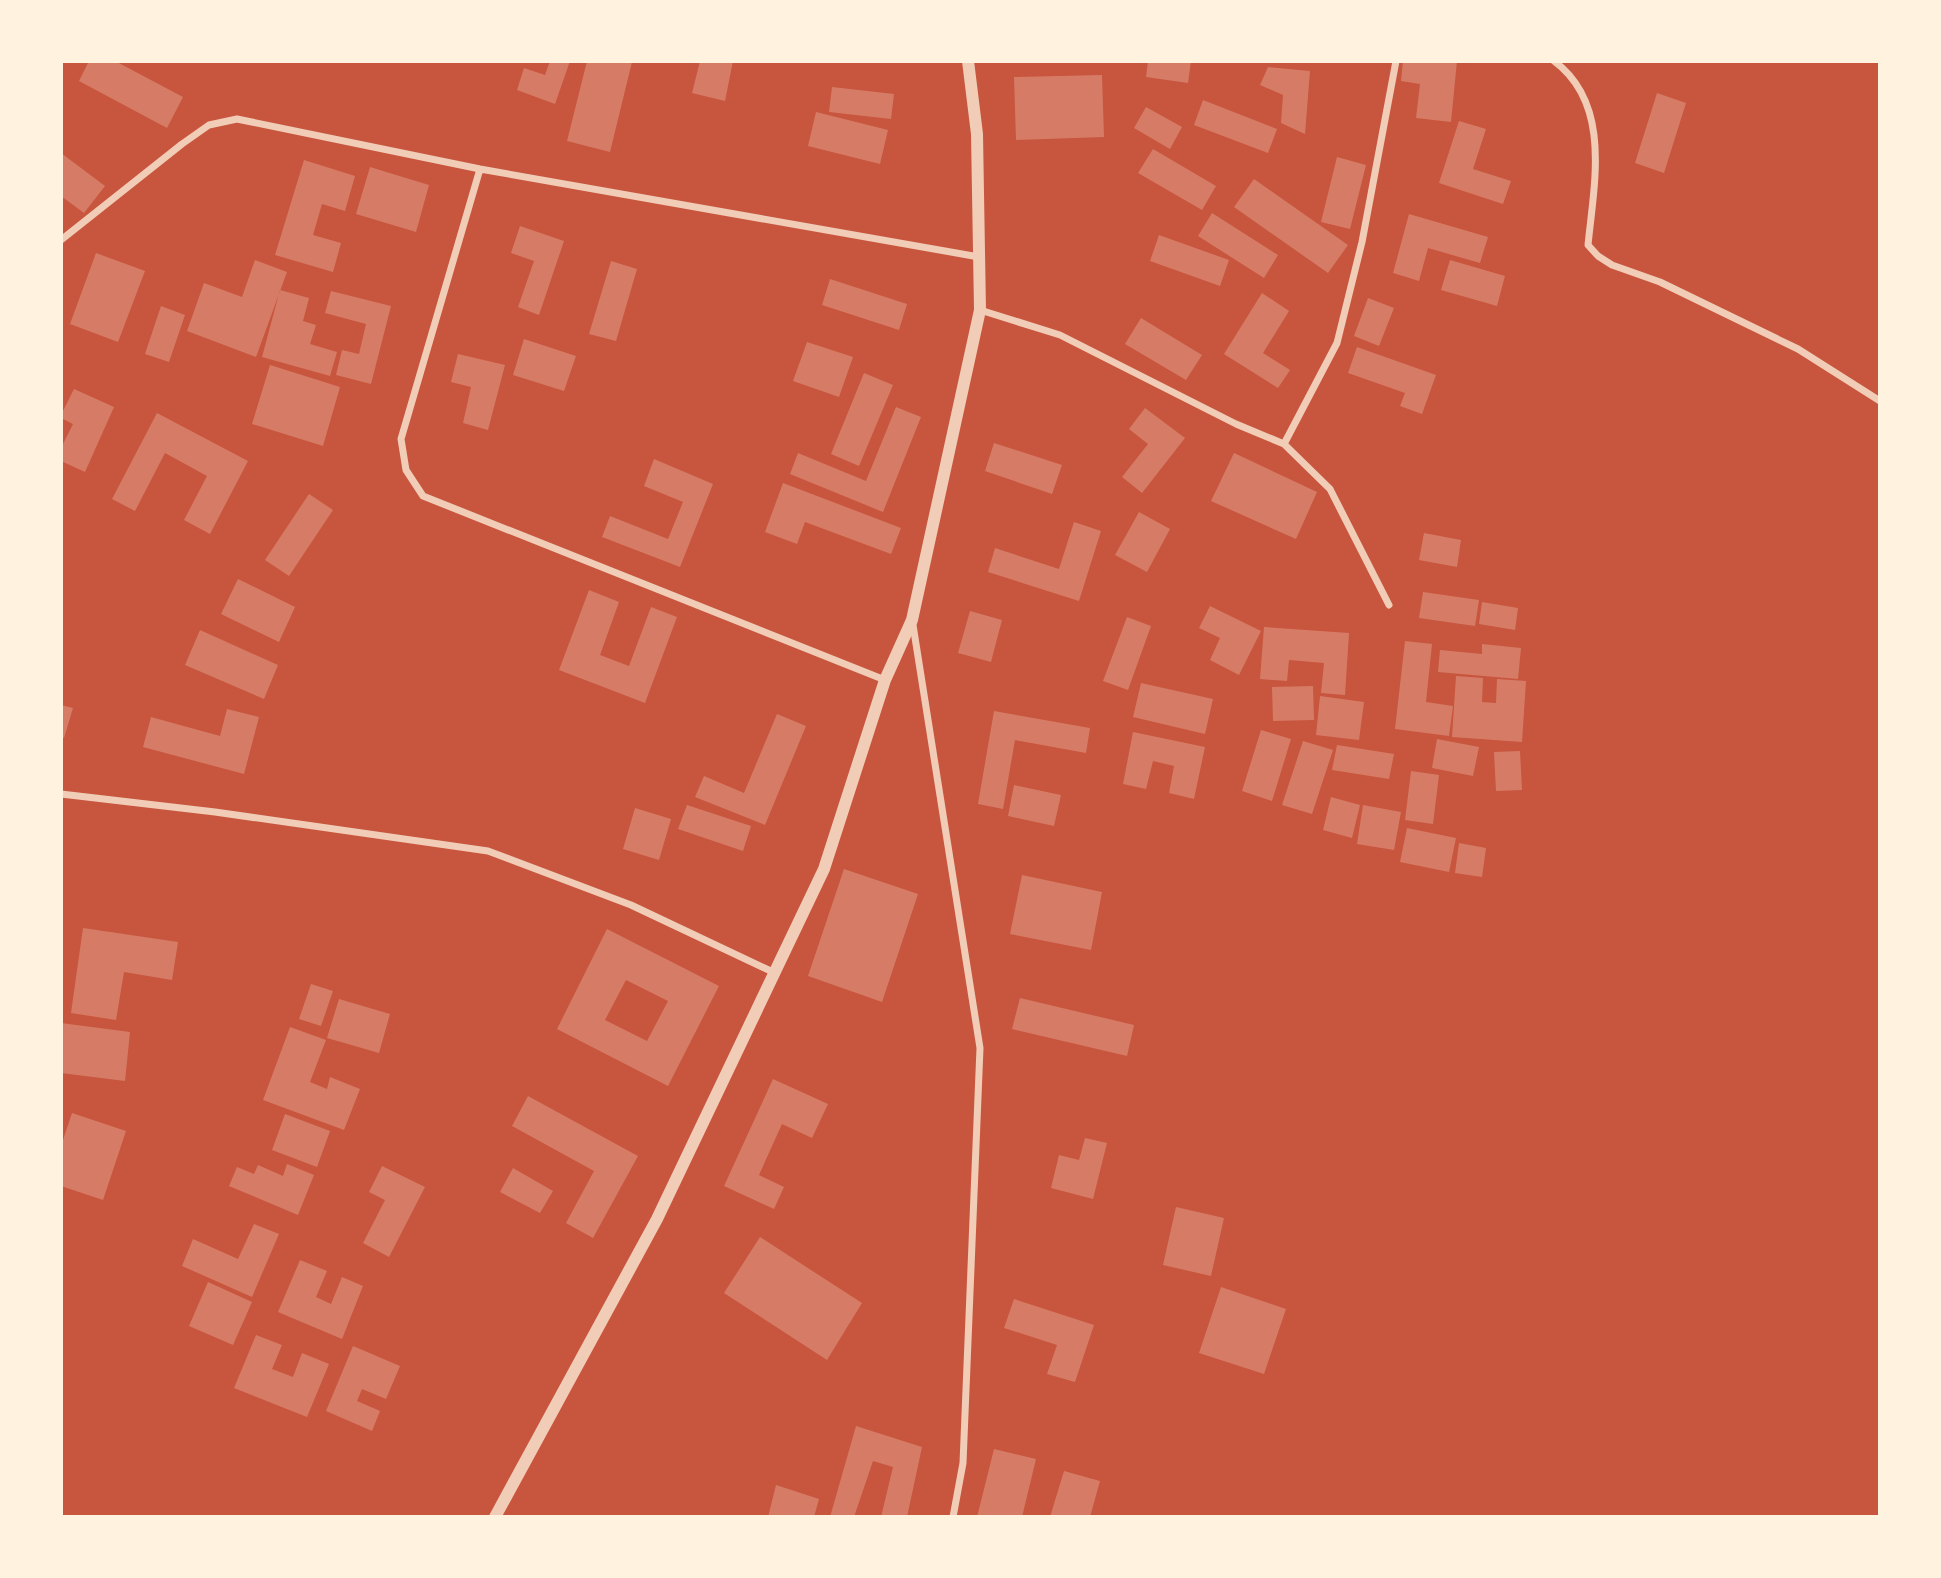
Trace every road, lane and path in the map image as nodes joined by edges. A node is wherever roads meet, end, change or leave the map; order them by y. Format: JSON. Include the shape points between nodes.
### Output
{"nodes":[{"id":1,"x":968,"y":61,"type":"edge"},
{"id":2,"x":1396,"y":61,"type":"edge"},
{"id":3,"x":1554,"y":61,"type":"edge"},
{"id":4,"x":480,"y":169,"type":"junction"},
{"id":5,"x":61,"y":240,"type":"edge"},
{"id":6,"x":979,"y":257,"type":"junction"},
{"id":7,"x":980,"y":310,"type":"junction"},
{"id":8,"x":1880,"y":401,"type":"edge"},
{"id":9,"x":1284,"y":444,"type":"junction"},
{"id":10,"x":1389,"y":605,"type":"dead end"},
{"id":11,"x":912,"y":620,"type":"junction"},
{"id":12,"x":885,"y":680,"type":"junction"},
{"id":13,"x":61,"y":794,"type":"edge"},
{"id":14,"x":775,"y":973,"type":"junction"},
{"id":15,"x":495,"y":1517,"type":"edge"},
{"id":16,"x":953,"y":1517,"type":"edge"}],
"edges":[{"from":1,"to":6,"type":"street","via":[[976,134]]},
{"from":2,"to":9,"type":"street","via":[[1362,242],[1337,343]]},
{"from":3,"to":8,"type":"street","via":[[1579,89],[1591,115],[1597,149],[1588,245],[1598,256],[1798,349]]},
{"from":4,"to":5,"type":"street","via":[[237,119],[209,125]]},
{"from":4,"to":6,"type":"street"},
{"from":4,"to":12,"type":"street","via":[[401,439],[406,470],[423,496]]},
{"from":6,"to":7,"type":"street"},
{"from":7,"to":9,"type":"street","via":[[1059,335]]},
{"from":7,"to":11,"type":"street"},
{"from":9,"to":10,"type":"street","via":[[1329,489]]},
{"from":11,"to":12,"type":"street"},
{"from":11,"to":16,"type":"street","via":[[980,1048],[962,1463]]},
{"from":12,"to":14,"type":"street","via":[[824,869]]},
{"from":13,"to":14,"type":"street","via":[[488,851],[631,905]]},
{"from":14,"to":15,"type":"street","via":[[657,1219]]}]}
